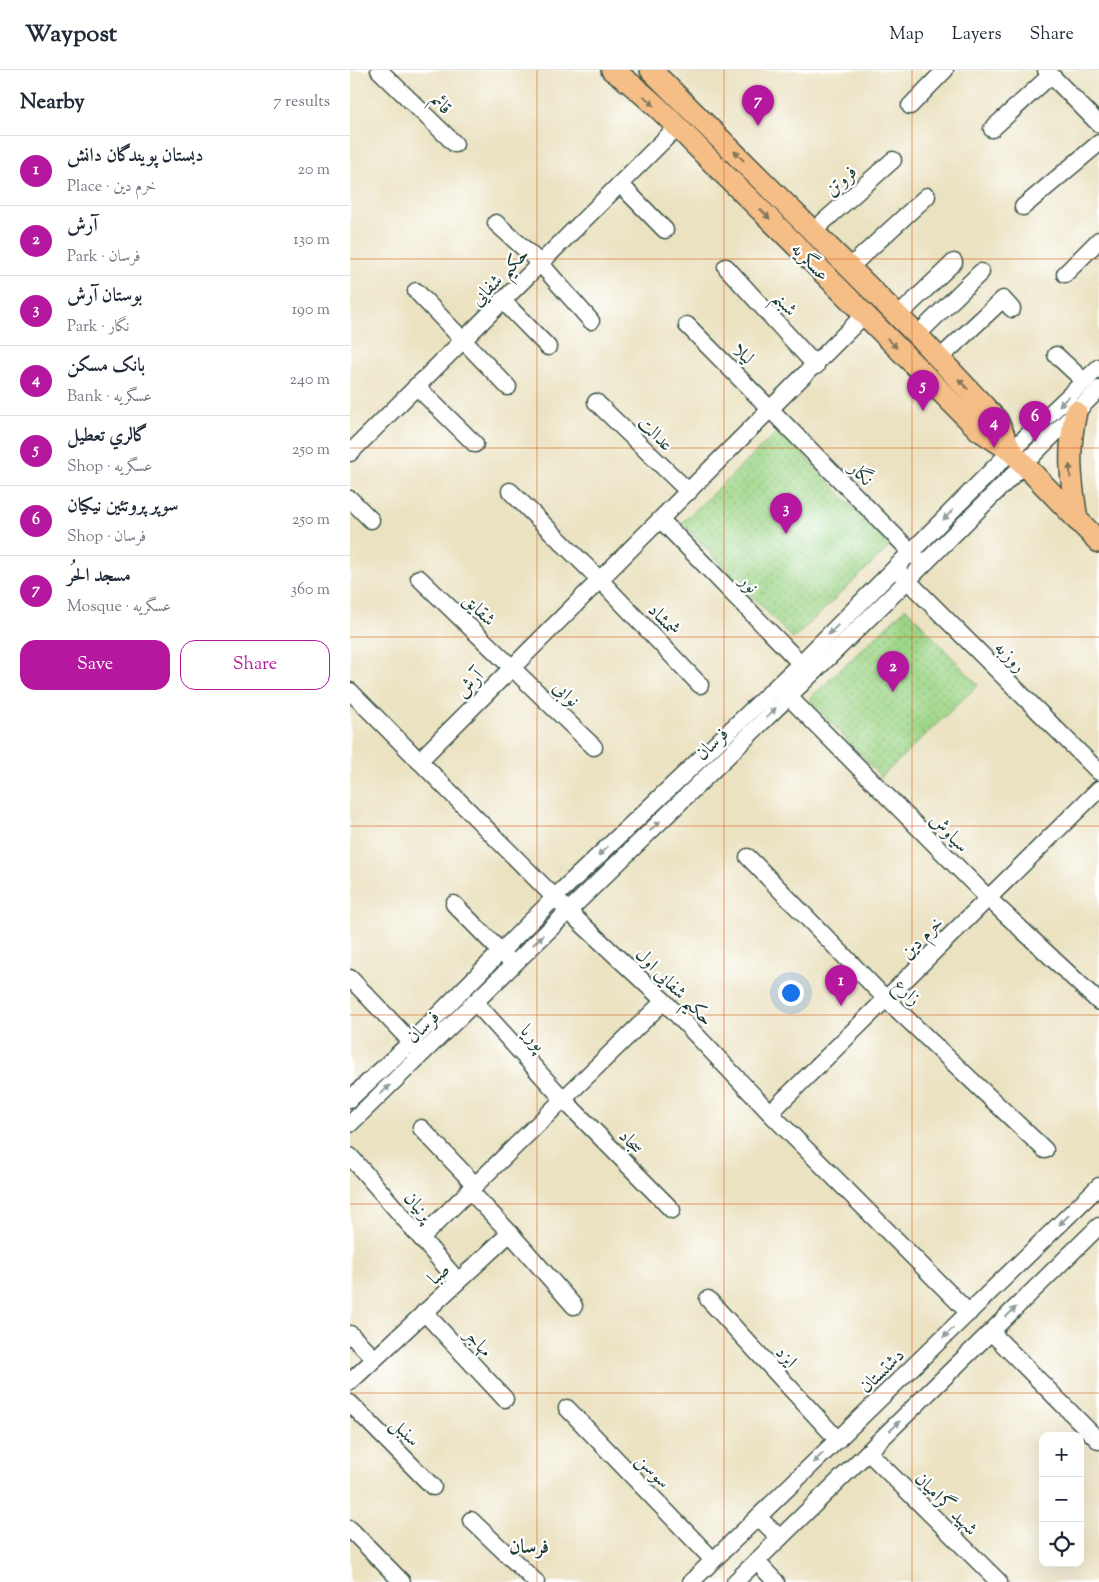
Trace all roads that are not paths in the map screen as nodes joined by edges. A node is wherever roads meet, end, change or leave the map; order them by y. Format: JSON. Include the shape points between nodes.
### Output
{"nodes":[{"id":1,"x":380,"y":70,"type":"edge"},
{"id":2,"x":612,"y":70,"type":"edge"},
{"id":3,"x":651,"y":70,"type":"edge"},
{"id":4,"x":946,"y":70,"type":"edge"},
{"id":5,"x":1049,"y":72,"type":"edge"},
{"id":6,"x":910,"y":106,"type":"dead end"},
{"id":7,"x":1099,"y":124,"type":"edge"},
{"id":8,"x":677,"y":127,"type":"junction"},
{"id":9,"x":992,"y":129,"type":"dead end"},
{"id":10,"x":1099,"y":143,"type":"edge"},
{"id":11,"x":455,"y":144,"type":"dead end"},
{"id":12,"x":893,"y":160,"type":"dead end"},
{"id":13,"x":620,"y":184,"type":"junction"},
{"id":14,"x":927,"y":196,"type":"dead end"},
{"id":15,"x":1023,"y":206,"type":"dead end"},
{"id":16,"x":496,"y":222,"type":"dead end"},
{"id":17,"x":665,"y":230,"type":"dead end"},
{"id":18,"x":813,"y":231,"type":"junction"},
{"id":19,"x":1099,"y":240,"type":"edge"},
{"id":20,"x":954,"y":262,"type":"dead end"},
{"id":21,"x":540,"y":263,"type":"junction"},
{"id":22,"x":726,"y":266,"type":"dead end"},
{"id":23,"x":850,"y":267,"type":"junction"},
{"id":24,"x":981,"y":272,"type":"dead end"},
{"id":25,"x":1065,"y":274,"type":"dead end"},
{"id":26,"x":416,"y":291,"type":"dead end"},
{"id":27,"x":502,"y":300,"type":"junction"},
{"id":28,"x":1012,"y":309,"type":"dead end"},
{"id":29,"x":864,"y":315,"type":"junction"},
{"id":30,"x":898,"y":316,"type":"junction"},
{"id":31,"x":591,"y":321,"type":"dead end"},
{"id":32,"x":687,"y":325,"type":"dead end"},
{"id":33,"x":917,"y":335,"type":"junction"},
{"id":34,"x":462,"y":340,"type":"junction"},
{"id":35,"x":548,"y":347,"type":"dead end"},
{"id":36,"x":1056,"y":355,"type":"dead end"},
{"id":37,"x":939,"y":359,"type":"junction"},
{"id":38,"x":816,"y":366,"type":"junction"},
{"id":39,"x":1099,"y":367,"type":"edge"},
{"id":40,"x":1084,"y":381,"type":"junction"},
{"id":41,"x":416,"y":386,"type":"junction"},
{"id":42,"x":508,"y":387,"type":"dead end"},
{"id":43,"x":1099,"y":389,"type":"edge"},
{"id":44,"x":596,"y":402,"type":"dead end"},
{"id":45,"x":772,"y":409,"type":"junction"},
{"id":46,"x":1076,"y":412,"type":"junction"},
{"id":47,"x":475,"y":444,"type":"dead end"},
{"id":48,"x":352,"y":447,"type":"edge"},
{"id":49,"x":1018,"y":458,"type":"junction"},
{"id":50,"x":510,"y":491,"type":"dead end"},
{"id":51,"x":689,"y":492,"type":"junction"},
{"id":52,"x":350,"y":499,"type":"edge"},
{"id":53,"x":371,"y":520,"type":"dead end"},
{"id":54,"x":660,"y":520,"type":"junction"},
{"id":55,"x":1077,"y":520,"type":"junction"},
{"id":56,"x":1099,"y":542,"type":"edge"},
{"id":57,"x":911,"y":552,"type":"junction"},
{"id":58,"x":923,"y":564,"type":"junction"},
{"id":59,"x":895,"y":568,"type":"junction"},
{"id":60,"x":420,"y":578,"type":"dead end"},
{"id":61,"x":600,"y":580,"type":"junction"},
{"id":62,"x":908,"y":580,"type":"junction"},
{"id":63,"x":512,"y":668,"type":"junction"},
{"id":64,"x":806,"y":668,"type":"junction"},
{"id":65,"x":700,"y":685,"type":"dead end"},
{"id":66,"x":350,"y":691,"type":"edge"},
{"id":67,"x":783,"y":691,"type":"junction"},
{"id":68,"x":594,"y":747,"type":"dead end"},
{"id":69,"x":419,"y":761,"type":"junction"},
{"id":70,"x":1099,"y":772,"type":"edge"},
{"id":71,"x":1099,"y":789,"type":"edge"},
{"id":72,"x":748,"y":857,"type":"dead end"},
{"id":73,"x":555,"y":897,"type":"junction"},
{"id":74,"x":988,"y":898,"type":"junction"},
{"id":75,"x":454,"y":904,"type":"dead end"},
{"id":76,"x":568,"y":911,"type":"junction"},
{"id":77,"x":500,"y":952,"type":"junction"},
{"id":78,"x":514,"y":964,"type":"junction"},
{"id":79,"x":350,"y":978,"type":"edge"},
{"id":80,"x":886,"y":999,"type":"junction"},
{"id":81,"x":664,"y":1001,"type":"junction"},
{"id":82,"x":475,"y":1002,"type":"junction"},
{"id":83,"x":1099,"y":1002,"type":"edge"},
{"id":84,"x":411,"y":1042,"type":"junction"},
{"id":85,"x":422,"y":1054,"type":"junction"},
{"id":86,"x":350,"y":1098,"type":"edge"},
{"id":87,"x":563,"y":1099,"type":"junction"},
{"id":88,"x":770,"y":1113,"type":"junction"},
{"id":89,"x":350,"y":1124,"type":"edge"},
{"id":90,"x":420,"y":1128,"type":"dead end"},
{"id":91,"x":1045,"y":1150,"type":"dead end"},
{"id":92,"x":350,"y":1156,"type":"edge"},
{"id":93,"x":1099,"y":1186,"type":"edge"},
{"id":94,"x":472,"y":1188,"type":"junction"},
{"id":95,"x":672,"y":1210,"type":"dead end"},
{"id":96,"x":1099,"y":1226,"type":"edge"},
{"id":97,"x":510,"y":1233,"type":"junction"},
{"id":98,"x":421,"y":1238,"type":"junction"},
{"id":99,"x":458,"y":1282,"type":"junction"},
{"id":100,"x":708,"y":1299,"type":"dead end"},
{"id":101,"x":574,"y":1306,"type":"dead end"},
{"id":102,"x":424,"y":1312,"type":"junction"},
{"id":103,"x":969,"y":1313,"type":"junction"},
{"id":104,"x":991,"y":1332,"type":"junction"},
{"id":105,"x":350,"y":1334,"type":"edge"},
{"id":106,"x":374,"y":1358,"type":"junction"},
{"id":107,"x":350,"y":1382,"type":"edge"},
{"id":108,"x":505,"y":1399,"type":"dead end"},
{"id":109,"x":350,"y":1403,"type":"edge"},
{"id":110,"x":566,"y":1408,"type":"dead end"},
{"id":111,"x":838,"y":1440,"type":"junction"},
{"id":112,"x":1099,"y":1441,"type":"edge"},
{"id":113,"x":868,"y":1452,"type":"junction"},
{"id":114,"x":433,"y":1487,"type":"dead end"},
{"id":115,"x":758,"y":1517,"type":"junction"},
{"id":116,"x":471,"y":1520,"type":"dead end"},
{"id":117,"x":350,"y":1529,"type":"edge"},
{"id":118,"x":780,"y":1538,"type":"junction"},
{"id":119,"x":713,"y":1560,"type":"junction"},
{"id":120,"x":756,"y":1561,"type":"junction"},
{"id":121,"x":402,"y":1582,"type":"edge"},
{"id":122,"x":536,"y":1582,"type":"edge"},
{"id":123,"x":691,"y":1582,"type":"edge"},
{"id":124,"x":734,"y":1582,"type":"edge"},
{"id":125,"x":776,"y":1582,"type":"edge"},
{"id":126,"x":998,"y":1582,"type":"edge"}],
"edges":[{"from":1,"to":11,"type":"street","name":"قائم"},
{"from":2,"to":8,"type":"main road","name":"عسگریه","one_way":true},
{"from":18,"to":3,"type":"main road","name":"عسگریه","one_way":true},
{"from":4,"to":6,"type":"street"},
{"from":5,"to":7,"type":"street"},
{"from":5,"to":9,"type":"street"},
{"from":8,"to":13,"type":"street","name":"حکیم شفایی"},
{"from":8,"to":29,"type":"main road","name":"عسگریه","one_way":true},
{"from":10,"to":15,"type":"street"},
{"from":12,"to":18,"type":"street","name":"فروتن"},
{"from":13,"to":17,"type":"street"},
{"from":13,"to":21,"type":"street","name":"حکیم شفایی"},
{"from":14,"to":23,"type":"street"},
{"from":16,"to":21,"type":"street"},
{"from":18,"to":23,"type":"main road","name":"عسگریه"},
{"from":19,"to":25,"type":"street"},
{"from":20,"to":30,"type":"street"},
{"from":21,"to":27,"type":"street","name":"حکیم شفایی"},
{"from":21,"to":31,"type":"street"},
{"from":22,"to":38,"type":"street","name":"شبنم"},
{"from":23,"to":30,"type":"main road","name":"عسگریه"},
{"from":24,"to":33,"type":"street"},
{"from":26,"to":34,"type":"street"},
{"from":27,"to":34,"type":"street","name":"حکیم شفایی"},
{"from":27,"to":35,"type":"street"},
{"from":28,"to":37,"type":"street","via":[[1002,299]]},
{"from":29,"to":38,"type":"street","name":"آرش"},
{"from":29,"to":49,"type":"main road","name":"عسگریه","one_way":true,"via":[[979,430]]},
{"from":30,"to":33,"type":"main road","name":"عسگریه"},
{"from":32,"to":45,"type":"street","name":"لیلا"},
{"from":33,"to":37,"type":"main road","name":"عسگریه"},
{"from":34,"to":41,"type":"street","name":"حکیم شفایی"},
{"from":34,"to":42,"type":"street"},
{"from":36,"to":40,"type":"street"},
{"from":49,"to":37,"type":"main road","name":"عسگریه","one_way":true,"via":[[996,420]]},
{"from":38,"to":45,"type":"street","name":"آرش"},
{"from":39,"to":40,"type":"street","name":"فرسان"},
{"from":40,"to":49,"type":"street","name":"فرسان","one_way":true},
{"from":41,"to":47,"type":"street"},
{"from":41,"to":48,"type":"street","name":"حکیم شفایی"},
{"from":43,"to":46,"type":"street","name":"فرسان"},
{"from":44,"to":51,"type":"street","name":"عدالت"},
{"from":45,"to":51,"type":"street","name":"آرش"},
{"from":45,"to":57,"type":"street","name":"نگار"},
{"from":46,"to":49,"type":"street","name":"فرسان"},
{"from":55,"to":46,"type":"main road","one_way":true,"via":[[1069,473],[1070,436]]},
{"from":49,"to":55,"type":"main road","name":"عسگریه"},
{"from":49,"to":57,"type":"street","name":"فرسان","one_way":true},
{"from":49,"to":58,"type":"street","name":"فرسان"},
{"from":50,"to":61,"type":"street"},
{"from":51,"to":54,"type":"street","name":"آرش"},
{"from":52,"to":53,"type":"street"},
{"from":54,"to":61,"type":"street","name":"آرش"},
{"from":54,"to":64,"type":"street","name":"نور"},
{"from":55,"to":56,"type":"main road","name":"عسگریه"},
{"from":57,"to":58,"type":"street","name":"نگار"},
{"from":57,"to":59,"type":"street","name":"فرسان"},
{"from":58,"to":62,"type":"street","name":"فرسان"},
{"from":59,"to":62,"type":"street","name":"روزبه"},
{"from":59,"to":64,"type":"street","name":"فرسان","one_way":true},
{"from":60,"to":63,"type":"street","name":"شقایق"},
{"from":61,"to":63,"type":"street","name":"آرش"},
{"from":61,"to":65,"type":"street","name":"شمشاد"},
{"from":62,"to":64,"type":"street","name":"فرسان"},
{"from":62,"to":70,"type":"street","name":"روزبه"},
{"from":63,"to":68,"type":"street","name":"نوابی"},
{"from":63,"to":69,"type":"street","name":"آرش"},
{"from":64,"to":67,"type":"street","name":"فرسان"},
{"from":66,"to":69,"type":"street","name":"حکیم شفایی اول"},
{"from":67,"to":73,"type":"street","name":"فرسان","one_way":true},
{"from":67,"to":74,"type":"street","name":"سیاوش"},
{"from":76,"to":67,"type":"street","name":"فرسان","one_way":true},
{"from":69,"to":73,"type":"street","name":"حکیم شفایی اول"},
{"from":71,"to":74,"type":"street","name":"خرم دین"},
{"from":72,"to":80,"type":"street","name":"زارع"},
{"from":73,"to":76,"type":"street","name":"حکیم شفایی اول"},
{"from":73,"to":77,"type":"street","name":"فرسان"},
{"from":74,"to":80,"type":"street","name":"خرم دین"},
{"from":74,"to":83,"type":"street","name":"سیاوش"},
{"from":75,"to":77,"type":"street"},
{"from":78,"to":76,"type":"street","name":"فرسان","one_way":true},
{"from":76,"to":81,"type":"street","name":"حکیم شفایی اول"},
{"from":77,"to":78,"type":"street"},
{"from":77,"to":84,"type":"street","name":"فرسان"},
{"from":78,"to":82,"type":"street","name":"فرسان"},
{"from":79,"to":84,"type":"street"},
{"from":80,"to":88,"type":"street","name":"خرم دین"},
{"from":80,"to":91,"type":"street","name":"زارع"},
{"from":81,"to":87,"type":"street","name":"صبا"},
{"from":81,"to":88,"type":"street","name":"حکیم شفایی اول"},
{"from":82,"to":85,"type":"street","name":"فرسان"},
{"from":82,"to":87,"type":"street","name":"پوریا"},
{"from":84,"to":85,"type":"street"},
{"from":84,"to":86,"type":"street","name":"فرسان"},
{"from":89,"to":85,"type":"street","name":"فرسان","one_way":true},
{"from":87,"to":94,"type":"street","name":"صبا"},
{"from":87,"to":95,"type":"street","name":"سجاد"},
{"from":88,"to":103,"type":"street","name":"حکیم شفایی اول"},
{"from":90,"to":94,"type":"street"},
{"from":92,"to":98,"type":"street","name":"پرنیان"},
{"from":93,"to":103,"type":"street","name":"دشتستان","one_way":true},
{"from":94,"to":97,"type":"street"},
{"from":94,"to":98,"type":"street","name":"صبا"},
{"from":104,"to":96,"type":"street","one_way":true},
{"from":97,"to":99,"type":"street","name":"صبا"},
{"from":97,"to":101,"type":"street"},
{"from":98,"to":99,"type":"street","name":"پرنیان"},
{"from":99,"to":102,"type":"street","name":"صبا"},
{"from":100,"to":111,"type":"street","name":"ایزد"},
{"from":102,"to":106,"type":"street","name":"صبا"},
{"from":102,"to":108,"type":"street","name":"مهاجر"},
{"from":103,"to":111,"type":"street","name":"دشتستان","one_way":true},
{"from":104,"to":112,"type":"street"},
{"from":113,"to":104,"type":"street","one_way":true},
{"from":105,"to":106,"type":"street"},
{"from":106,"to":107,"type":"street","name":"صبا"},
{"from":109,"to":114,"type":"street","name":"سنبل"},
{"from":110,"to":119,"type":"street","name":"سوسن"},
{"from":111,"to":115,"type":"street","name":"دشتستان","one_way":true},
{"from":113,"to":118,"type":"street"},
{"from":113,"to":126,"type":"street","name":"شهید گرامیان"},
{"from":115,"to":118,"type":"street"},
{"from":115,"to":119,"type":"street","name":"دشتستان"},
{"from":116,"to":122,"type":"street"},
{"from":117,"to":121,"type":"street"},
{"from":118,"to":120,"type":"street"},
{"from":119,"to":123,"type":"street","name":"دشتستان"},
{"from":120,"to":124,"type":"street"},
{"from":120,"to":125,"type":"street"}]}
